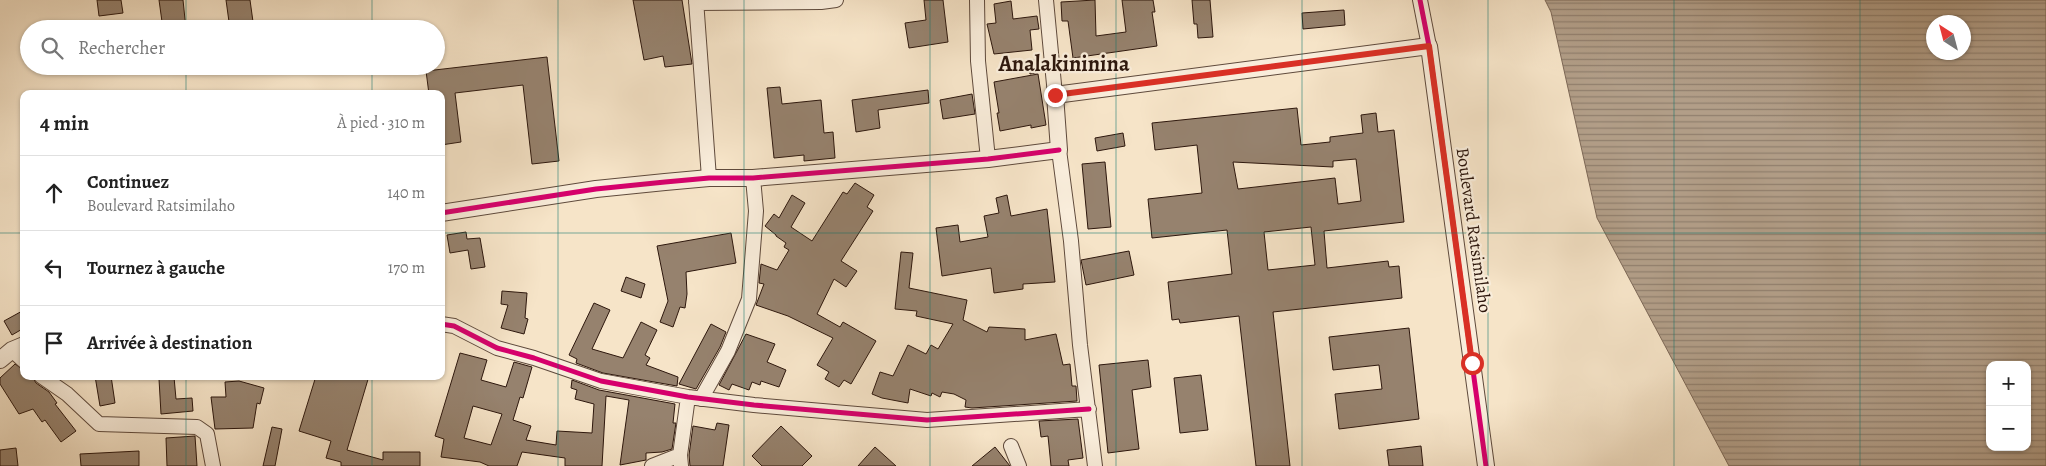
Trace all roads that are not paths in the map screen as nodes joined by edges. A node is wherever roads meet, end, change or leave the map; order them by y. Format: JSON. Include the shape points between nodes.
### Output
{"nodes":[{"id":1,"x":836,"y":0,"type":"edge"},
{"id":2,"x":978,"y":0,"type":"edge"},
{"id":3,"x":1046,"y":0,"type":"edge"},
{"id":4,"x":1420,"y":0,"type":"edge"},
{"id":5,"x":696,"y":2,"type":"edge"},
{"id":6,"x":1429,"y":46,"type":"junction"},
{"id":7,"x":1055,"y":95,"type":"junction"},
{"id":8,"x":1059,"y":150,"type":"junction"},
{"id":9,"x":988,"y":159,"type":"junction"},
{"id":10,"x":709,"y":178,"type":"junction"},
{"id":11,"x":753,"y":178,"type":"junction"},
{"id":12,"x":445,"y":212,"type":"edge"},
{"id":13,"x":445,"y":325,"type":"edge"},
{"id":14,"x":47,"y":380,"type":"edge"},
{"id":15,"x":695,"y":398,"type":"junction"},
{"id":16,"x":1089,"y":409,"type":"junction"},
{"id":17,"x":1011,"y":446,"type":"dead end"},
{"id":18,"x":680,"y":461,"type":"edge"},
{"id":19,"x":212,"y":466,"type":"edge"},
{"id":20,"x":652,"y":466,"type":"edge"},
{"id":21,"x":1019,"y":466,"type":"edge"},
{"id":22,"x":1095,"y":466,"type":"edge"},
{"id":23,"x":1486,"y":466,"type":"edge"}],
"edges":[{"from":1,"to":5,"type":"street"},
{"from":2,"to":9,"type":"street","via":[[978,61]]},
{"from":3,"to":7,"type":"street"},
{"from":4,"to":6,"type":"street","name":"Boulevard Ratsimilaho"},
{"from":5,"to":10,"type":"street"},
{"from":6,"to":7,"type":"street"},
{"from":6,"to":23,"type":"street","name":"Boulevard Ratsimilaho"},
{"from":7,"to":8,"type":"street"},
{"from":8,"to":9,"type":"street"},
{"from":8,"to":16,"type":"street"},
{"from":9,"to":11,"type":"street"},
{"from":10,"to":11,"type":"street"},
{"from":10,"to":12,"type":"street","via":[[596,189]]},
{"from":11,"to":15,"type":"street","via":[[756,211],[749,299],[728,351]]},
{"from":13,"to":15,"type":"street","via":[[497,348],[570,372]]},
{"from":14,"to":19,"type":"street","via":[[99,424],[197,427],[207,434]]},
{"from":15,"to":16,"type":"street","via":[[927,420]]},
{"from":15,"to":18,"type":"street"},
{"from":16,"to":22,"type":"street"},
{"from":17,"to":21,"type":"street"},
{"from":18,"to":20,"type":"street"}]}
